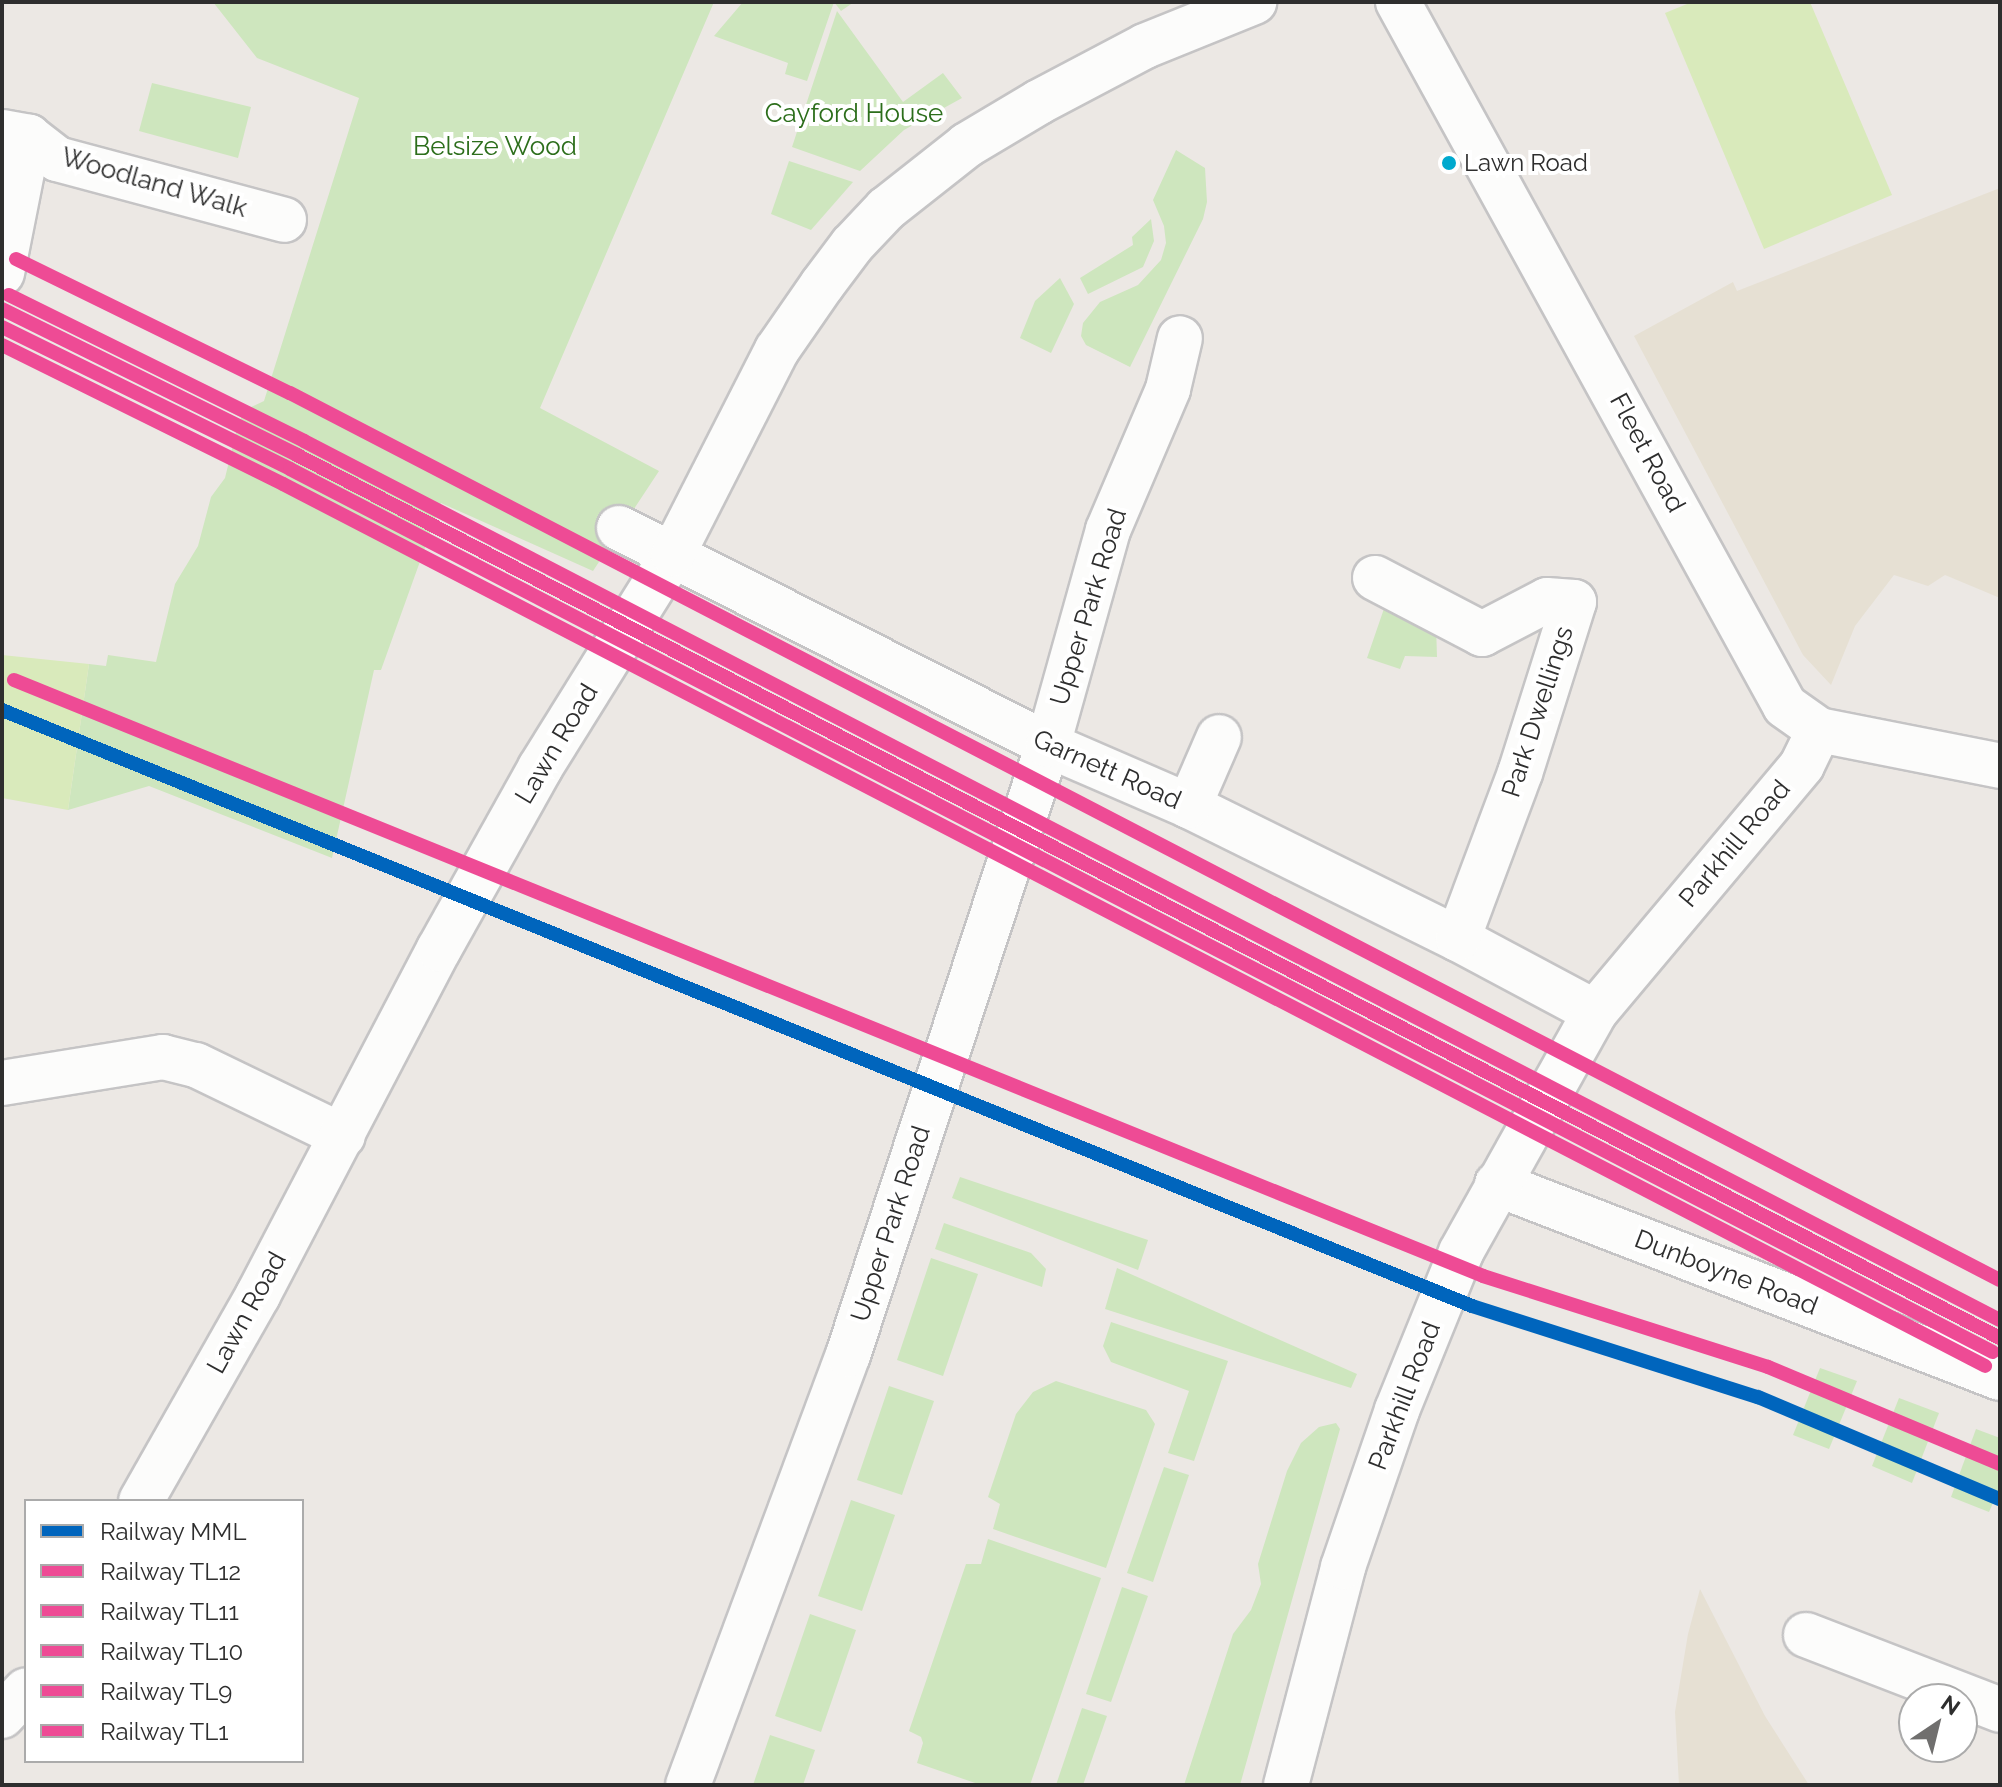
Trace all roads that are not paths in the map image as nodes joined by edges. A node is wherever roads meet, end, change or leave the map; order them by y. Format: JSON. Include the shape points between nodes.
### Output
{"nodes":[{"id":1,"x":1254,"y":2,"type":"edge"},
{"id":2,"x":1398,"y":2,"type":"edge"},
{"id":3,"x":15,"y":134,"type":"edge"},
{"id":4,"x":284,"y":220,"type":"dead end"},
{"id":5,"x":2,"y":273,"type":"edge"},
{"id":6,"x":1180,"y":338,"type":"dead end"},
{"id":7,"x":619,"y":528,"type":"dead end"},
{"id":8,"x":673,"y":554,"type":"junction"},
{"id":9,"x":1375,"y":578,"type":"dead end"},
{"id":10,"x":1819,"y":730,"type":"junction"},
{"id":11,"x":1219,"y":737,"type":"dead end"},
{"id":12,"x":1048,"y":745,"type":"junction"},
{"id":13,"x":2000,"y":766,"type":"edge"},
{"id":14,"x":1189,"y":806,"type":"junction"},
{"id":15,"x":1458,"y":939,"type":"junction"},
{"id":16,"x":1595,"y":1012,"type":"junction"},
{"id":17,"x":2,"y":1083,"type":"edge"},
{"id":18,"x":343,"y":1136,"type":"junction"},
{"id":19,"x":1497,"y":1184,"type":"junction"},
{"id":20,"x":2000,"y":1378,"type":"edge"},
{"id":21,"x":142,"y":1499,"type":"edge"},
{"id":22,"x":1806,"y":1635,"type":"dead end"},
{"id":23,"x":24,"y":1692,"type":"edge"},
{"id":24,"x":2000,"y":1710,"type":"edge"},
{"id":25,"x":2,"y":1716,"type":"edge"},
{"id":26,"x":688,"y":1785,"type":"edge"},
{"id":27,"x":1286,"y":1785,"type":"edge"}],
"edges":[{"from":1,"to":8,"type":"street","name":"Lawn Road","via":[[1145,46],[1039,102],[938,165],[886,209],[852,245],[777,350]]},
{"from":2,"to":10,"type":"street","name":"Fleet Road","via":[[1770,681],[1785,706]]},
{"from":3,"to":4,"type":"street","name":"Woodland Walk","via":[[57,159]]},
{"from":3,"to":5,"type":"street"},
{"from":6,"to":12,"type":"street","name":"Upper Park Road","via":[[1167,392],[1108,530]]},
{"from":7,"to":8,"type":"street","name":"Garnett Road"},
{"from":8,"to":12,"type":"street","name":"Garnett Road"},
{"from":8,"to":18,"type":"street","name":"Lawn Road","via":[[540,768]]},
{"from":9,"to":15,"type":"street","name":"Park Dwellings","via":[[1482,634],[1547,600],[1574,602],[1520,773]]},
{"from":10,"to":13,"type":"street","name":"Fleet Road"},
{"from":10,"to":16,"type":"street","name":"Parkhill Road","via":[[1802,765]]},
{"from":11,"to":14,"type":"street"},
{"from":12,"to":14,"type":"street","name":"Garnett Road"},
{"from":12,"to":26,"type":"street","name":"Upper Park Road","via":[[848,1355]]},
{"from":14,"to":15,"type":"street","name":"Garnett Road"},
{"from":15,"to":16,"type":"street","name":"Garnett Road"},
{"from":16,"to":19,"type":"street","name":"Parkhill Road"},
{"from":17,"to":18,"type":"street","via":[[163,1057],[196,1065]]},
{"from":18,"to":21,"type":"street","name":"Lawn Road"},
{"from":19,"to":20,"type":"street","name":"Dunboyne Road"},
{"from":19,"to":27,"type":"street","name":"Parkhill Road","via":[[1461,1252],[1397,1410],[1343,1567]]},
{"from":22,"to":24,"type":"street"},
{"from":23,"to":25,"type":"street"}]}
